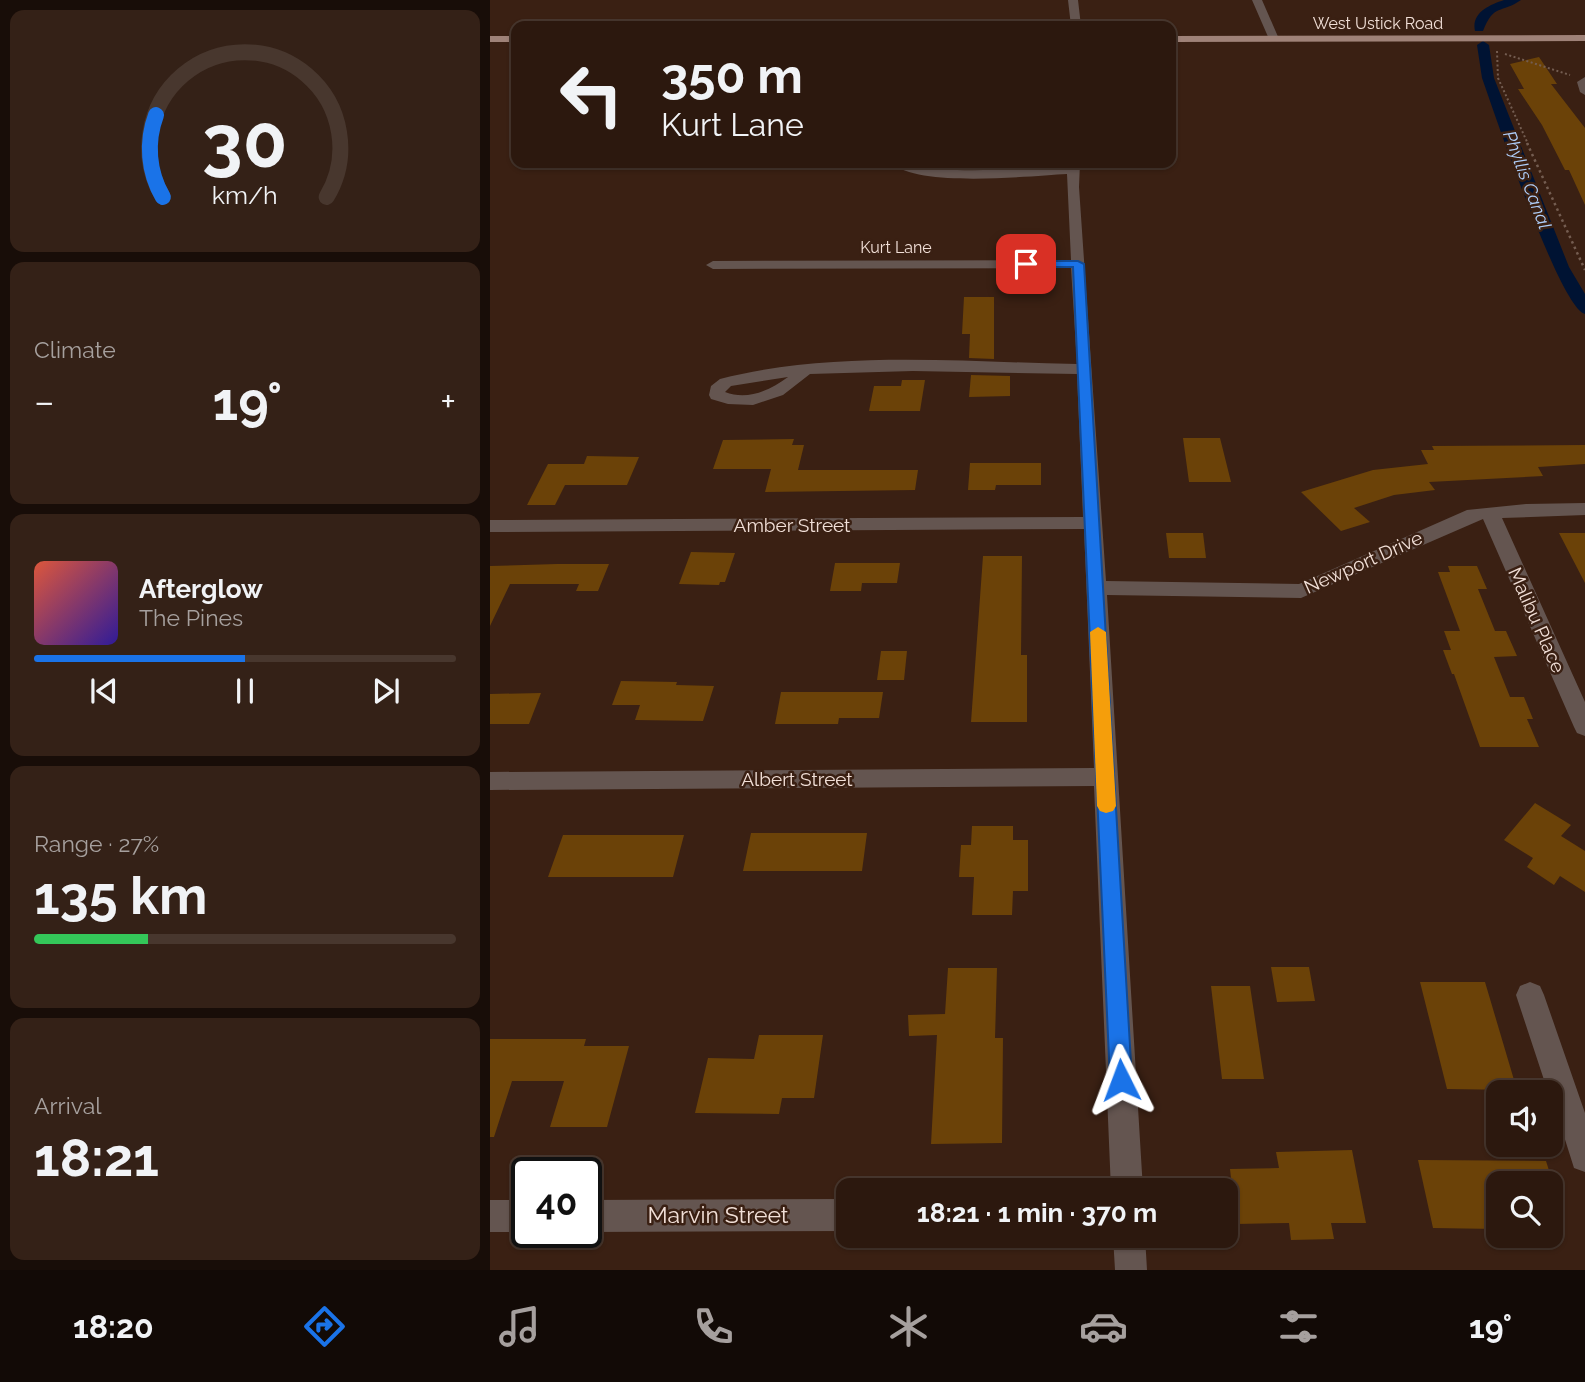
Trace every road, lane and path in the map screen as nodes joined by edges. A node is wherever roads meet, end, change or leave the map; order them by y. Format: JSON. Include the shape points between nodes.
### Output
{"nodes":[{"id":1,"x":1073,"y":0,"type":"edge"},
{"id":2,"x":1257,"y":0,"type":"edge"},
{"id":3,"x":1075,"y":21,"type":"edge"},
{"id":4,"x":490,"y":38,"type":"edge"},
{"id":5,"x":1514,"y":38,"type":"junction"},
{"id":6,"x":1585,"y":38,"type":"edge"},
{"id":7,"x":511,"y":39,"type":"edge"},
{"id":8,"x":1176,"y":39,"type":"edge"},
{"id":9,"x":1274,"y":39,"type":"junction"},
{"id":10,"x":1497,"y":52,"type":"junction"},
{"id":11,"x":1572,"y":76,"type":"dead end"},
{"id":12,"x":1585,"y":80,"type":"edge"},
{"id":13,"x":1585,"y":92,"type":"edge"},
{"id":14,"x":907,"y":168,"type":"edge"},
{"id":15,"x":1029,"y":168,"type":"edge"},
{"id":16,"x":1074,"y":168,"type":"edge"},
{"id":17,"x":1078,"y":264,"type":"junction"},
{"id":18,"x":713,"y":265,"type":"dead end"},
{"id":19,"x":1585,"y":270,"type":"edge"},
{"id":20,"x":806,"y":369,"type":"dead end"},
{"id":21,"x":1085,"y":369,"type":"junction"},
{"id":22,"x":1585,"y":509,"type":"edge"},
{"id":23,"x":1490,"y":513,"type":"junction"},
{"id":24,"x":1093,"y":523,"type":"junction"},
{"id":25,"x":490,"y":526,"type":"edge"},
{"id":26,"x":1096,"y":588,"type":"junction"},
{"id":27,"x":1585,"y":727,"type":"edge"},
{"id":28,"x":1105,"y":776,"type":"junction"},
{"id":29,"x":490,"y":781,"type":"edge"},
{"id":30,"x":1530,"y":995,"type":"dead end"},
{"id":31,"x":1585,"y":1157,"type":"edge"},
{"id":32,"x":1126,"y":1178,"type":"edge"},
{"id":33,"x":836,"y":1215,"type":"edge"},
{"id":34,"x":490,"y":1216,"type":"edge"},
{"id":35,"x":511,"y":1216,"type":"edge"},
{"id":36,"x":602,"y":1216,"type":"edge"},
{"id":37,"x":1130,"y":1248,"type":"edge"},
{"id":38,"x":1131,"y":1270,"type":"edge"}],
"edges":[{"from":1,"to":3,"type":"street"},
{"from":2,"to":9,"type":"street"},
{"from":4,"to":7,"type":"main road"},
{"from":5,"to":6,"type":"main road","name":"West Ustick Road"},
{"from":5,"to":9,"type":"main road","name":"West Ustick Road"},
{"from":5,"to":10,"type":"path"},
{"from":8,"to":9,"type":"main road","name":"West Ustick Road"},
{"from":10,"to":11,"type":"path"},
{"from":10,"to":19,"type":"path","via":[[1498,78]]},
{"from":12,"to":13,"type":"street","via":[[1581,82]]},
{"from":14,"to":15,"type":"street","via":[[938,172]]},
{"from":16,"to":17,"type":"street"},
{"from":17,"to":18,"type":"street","name":"Kurt Lane"},
{"from":17,"to":21,"type":"street"},
{"from":20,"to":21,"type":"street"},
{"from":21,"to":24,"type":"street"},
{"from":22,"to":23,"type":"street","name":"Newport Drive"},
{"from":23,"to":26,"type":"street","name":"Newport Drive","via":[[1474,514],[1301,591]]},
{"from":23,"to":27,"type":"street","name":"Malibu Place"},
{"from":24,"to":25,"type":"street","name":"Amber Street"},
{"from":24,"to":26,"type":"street"},
{"from":26,"to":28,"type":"street"},
{"from":28,"to":29,"type":"street","name":"Albert Street"},
{"from":28,"to":32,"type":"street"},
{"from":30,"to":31,"type":"street"},
{"from":33,"to":36,"type":"street","name":"Marvin Street"},
{"from":34,"to":35,"type":"street"},
{"from":37,"to":38,"type":"street"}]}
